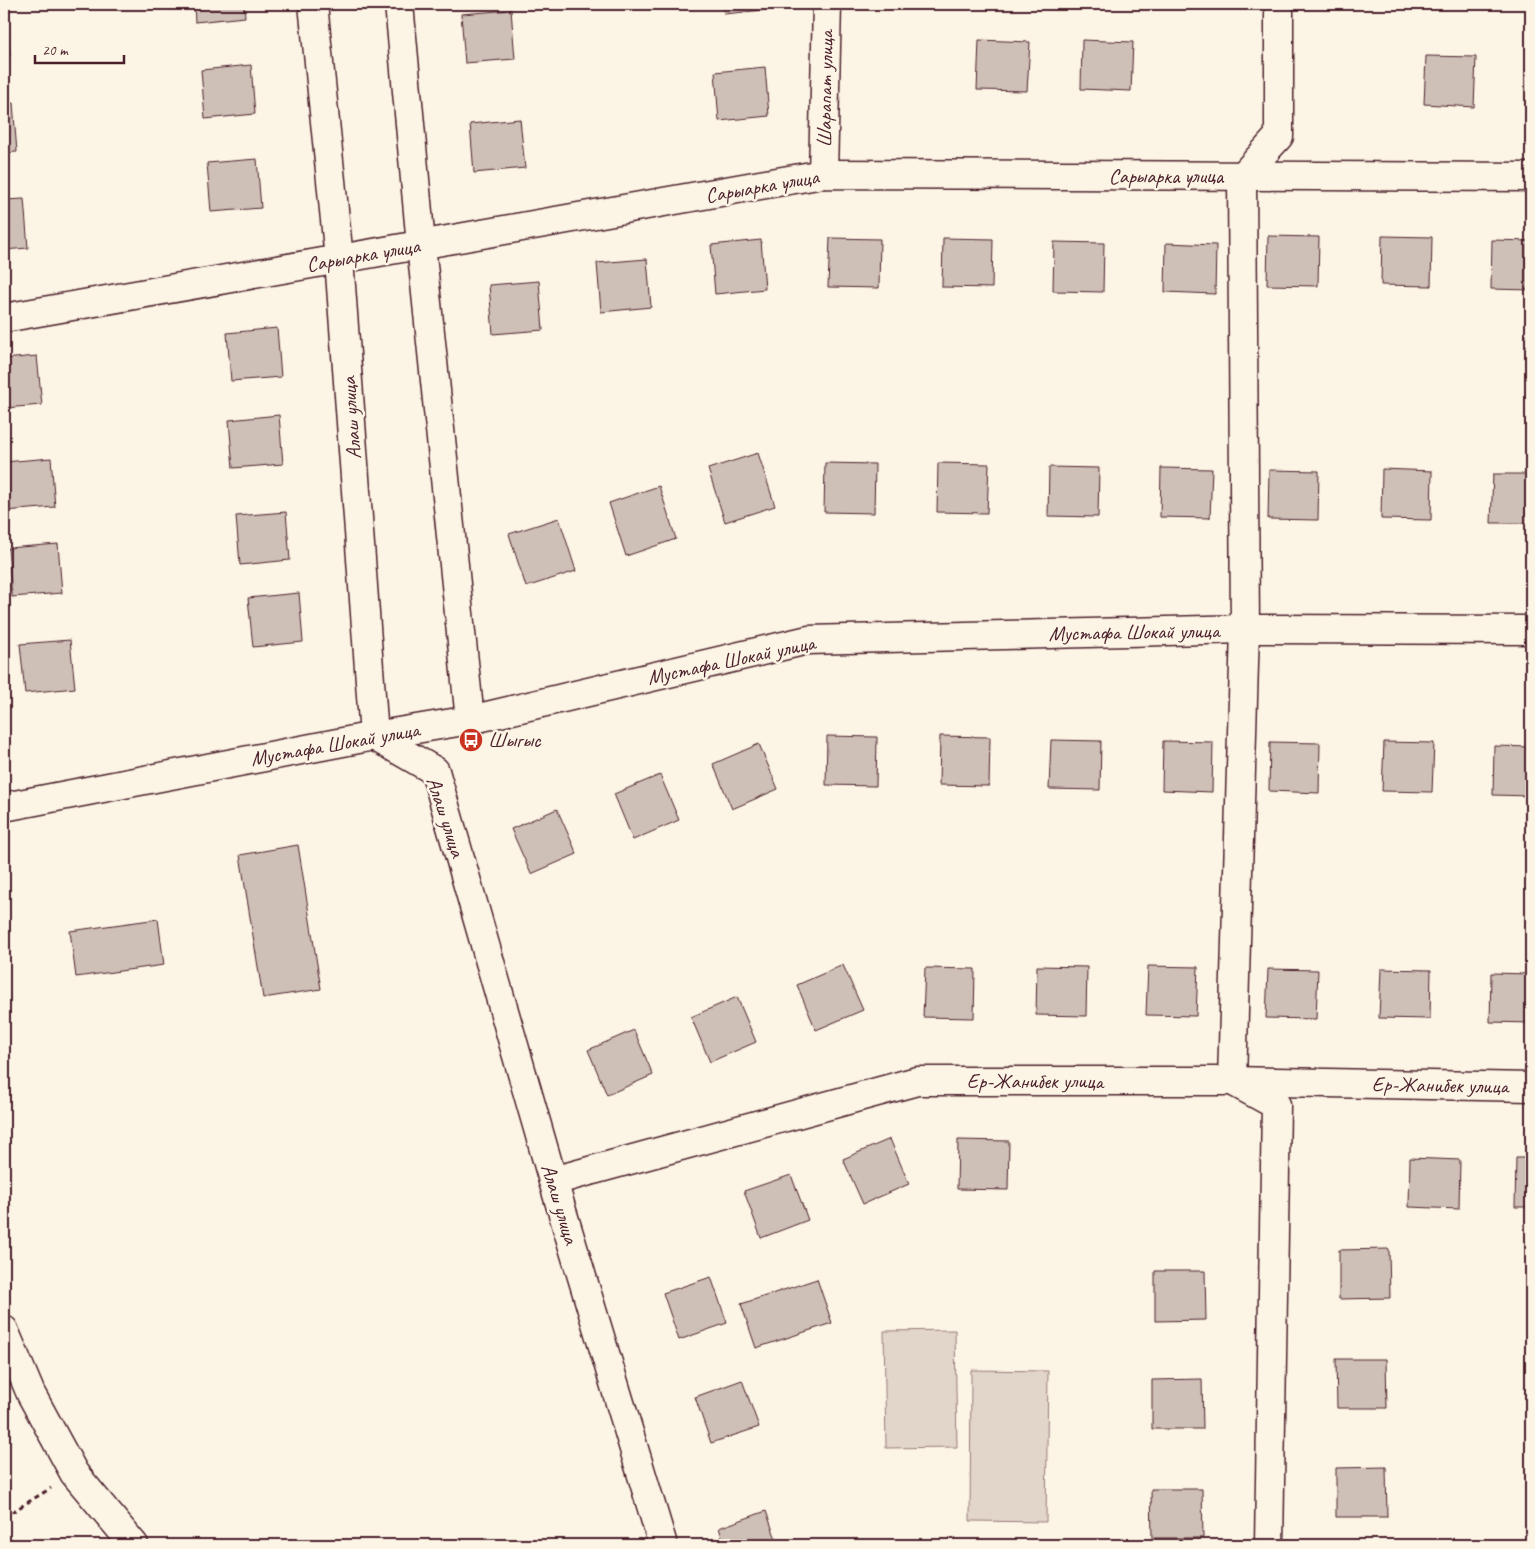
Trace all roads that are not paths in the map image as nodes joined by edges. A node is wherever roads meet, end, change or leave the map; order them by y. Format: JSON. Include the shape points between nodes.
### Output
{"nodes":[{"id":1,"x":313,"y":4,"type":"edge"},
{"id":2,"x":399,"y":4,"type":"edge"},
{"id":3,"x":827,"y":4,"type":"edge"},
{"id":4,"x":1279,"y":4,"type":"edge"},
{"id":5,"x":823,"y":174,"type":"junction"},
{"id":6,"x":1242,"y":177,"type":"junction"},
{"id":7,"x":1531,"y":178,"type":"edge"},
{"id":8,"x":422,"y":245,"type":"junction"},
{"id":9,"x":339,"y":259,"type":"junction"},
{"id":10,"x":4,"y":318,"type":"edge"},
{"id":11,"x":1245,"y":629,"type":"junction"},
{"id":12,"x":1531,"y":630,"type":"edge"},
{"id":13,"x":470,"y":720,"type":"junction"},
{"id":14,"x":374,"y":736,"type":"junction"},
{"id":15,"x":4,"y":807,"type":"edge"},
{"id":16,"x":1232,"y":1081,"type":"junction"},
{"id":17,"x":1531,"y":1087,"type":"edge"},
{"id":18,"x":553,"y":1181,"type":"junction"},
{"id":19,"x":4,"y":1330,"type":"edge"},
{"id":20,"x":134,"y":1545,"type":"edge"},
{"id":21,"x":663,"y":1545,"type":"edge"},
{"id":22,"x":1269,"y":1545,"type":"edge"}],
"edges":[{"from":1,"to":9,"type":"street","name":"Алаш улица"},
{"from":2,"to":8,"type":"street"},
{"from":3,"to":5,"type":"street","name":"Шарапат улица"},
{"from":4,"to":6,"type":"street","via":[[1279,136]]},
{"from":5,"to":6,"type":"street","name":"Сарыарка улица"},
{"from":5,"to":8,"type":"street","name":"Сарыарка улица"},
{"from":6,"to":7,"type":"street","name":"Сарыарка улица"},
{"from":6,"to":11,"type":"street"},
{"from":8,"to":9,"type":"street","name":"Сарыарка улица"},
{"from":8,"to":13,"type":"street"},
{"from":9,"to":10,"type":"street","name":"Сарыарка улица"},
{"from":9,"to":14,"type":"street","name":"Алаш улица"},
{"from":11,"to":12,"type":"street","name":"Мустафа Шокай улица"},
{"from":11,"to":13,"type":"street","name":"Мустафа Шокай улица","via":[[808,640]]},
{"from":11,"to":16,"type":"street"},
{"from":13,"to":14,"type":"street","name":"Мустафа Шокай улица"},
{"from":14,"to":15,"type":"street","name":"Мустафа Шокай улица"},
{"from":14,"to":18,"type":"street","name":"Алаш улица","via":[[435,771]]},
{"from":16,"to":17,"type":"street","name":"Ер-Жанибек улица"},
{"from":16,"to":18,"type":"street","name":"Ер-Жанибек улица","via":[[917,1081]]},
{"from":16,"to":22,"type":"street","via":[[1276,1105]]},
{"from":18,"to":21,"type":"street","name":"Алаш улица"},
{"from":19,"to":20,"type":"street","via":[[31,1394],[74,1472]]}]}
